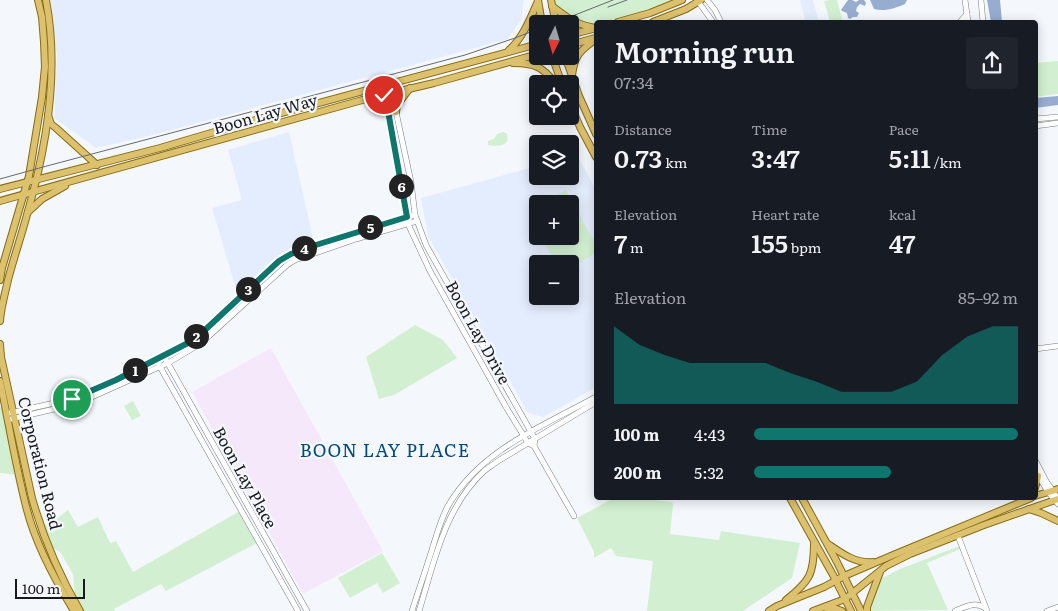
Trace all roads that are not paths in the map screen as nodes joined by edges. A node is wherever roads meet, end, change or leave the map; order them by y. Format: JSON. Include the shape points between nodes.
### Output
{"nodes":[{"id":1,"x":38,"y":0,"type":"edge"},
{"id":2,"x":46,"y":0,"type":"edge"},
{"id":3,"x":538,"y":0,"type":"edge"},
{"id":4,"x":682,"y":0,"type":"edge"},
{"id":5,"x":707,"y":0,"type":"edge"},
{"id":6,"x":965,"y":0,"type":"edge"},
{"id":7,"x":980,"y":0,"type":"edge"},
{"id":8,"x":699,"y":1,"type":"edge"},
{"id":9,"x":552,"y":3,"type":"edge"},
{"id":10,"x":967,"y":13,"type":"junction"},
{"id":11,"x":540,"y":15,"type":"edge"},
{"id":12,"x":625,"y":20,"type":"edge"},
{"id":13,"x":658,"y":20,"type":"edge"},
{"id":14,"x":712,"y":20,"type":"edge"},
{"id":15,"x":720,"y":20,"type":"edge"},
{"id":16,"x":962,"y":20,"type":"edge"},
{"id":17,"x":968,"y":20,"type":"edge"},
{"id":18,"x":983,"y":20,"type":"edge"},
{"id":19,"x":594,"y":28,"type":"edge"},
{"id":20,"x":594,"y":29,"type":"edge"},
{"id":21,"x":579,"y":33,"type":"edge"},
{"id":22,"x":594,"y":39,"type":"edge"},
{"id":23,"x":594,"y":40,"type":"edge"},
{"id":24,"x":579,"y":43,"type":"edge"},
{"id":25,"x":529,"y":46,"type":"edge"},
{"id":26,"x":506,"y":52,"type":"junction"},
{"id":27,"x":529,"y":57,"type":"edge"},
{"id":28,"x":507,"y":63,"type":"junction"},
{"id":29,"x":549,"y":75,"type":"edge"},
{"id":30,"x":572,"y":75,"type":"edge"},
{"id":31,"x":390,"y":84,"type":"junction"},
{"id":32,"x":382,"y":86,"type":"junction"},
{"id":33,"x":410,"y":88,"type":"junction"},
{"id":34,"x":392,"y":93,"type":"junction"},
{"id":35,"x":384,"y":95,"type":"junction"},
{"id":36,"x":579,"y":96,"type":"edge"},
{"id":37,"x":366,"y":100,"type":"junction"},
{"id":38,"x":388,"y":111,"type":"junction"},
{"id":39,"x":396,"y":112,"type":"junction"},
{"id":40,"x":47,"y":114,"type":"junction"},
{"id":41,"x":1058,"y":117,"type":"edge"},
{"id":42,"x":1038,"y":119,"type":"edge"},
{"id":43,"x":1058,"y":123,"type":"edge"},
{"id":44,"x":579,"y":125,"type":"edge"},
{"id":45,"x":1038,"y":126,"type":"edge"},
{"id":46,"x":594,"y":130,"type":"edge"},
{"id":47,"x":594,"y":153,"type":"edge"},
{"id":48,"x":32,"y":164,"type":"junction"},
{"id":49,"x":97,"y":164,"type":"junction"},
{"id":50,"x":37,"y":180,"type":"junction"},
{"id":51,"x":28,"y":182,"type":"junction"},
{"id":52,"x":71,"y":182,"type":"junction"},
{"id":53,"x":12,"y":186,"type":"junction"},
{"id":54,"x":0,"y":189,"type":"edge"},
{"id":55,"x":34,"y":191,"type":"junction"},
{"id":56,"x":25,"y":194,"type":"junction"},
{"id":57,"x":0,"y":201,"type":"edge"},
{"id":58,"x":28,"y":212,"type":"junction"},
{"id":59,"x":415,"y":215,"type":"junction"},
{"id":60,"x":407,"y":217,"type":"junction"},
{"id":61,"x":417,"y":222,"type":"junction"},
{"id":62,"x":408,"y":224,"type":"junction"},
{"id":63,"x":377,"y":226,"type":"junction"},
{"id":64,"x":379,"y":232,"type":"junction"},
{"id":65,"x":1,"y":264,"type":"edge"},
{"id":66,"x":0,"y":280,"type":"edge"},
{"id":67,"x":246,"y":291,"type":"junction"},
{"id":68,"x":252,"y":296,"type":"junction"},
{"id":69,"x":225,"y":311,"type":"junction"},
{"id":70,"x":231,"y":315,"type":"junction"},
{"id":71,"x":0,"y":321,"type":"edge"},
{"id":72,"x":0,"y":344,"type":"edge"},
{"id":73,"x":1058,"y":346,"type":"edge"},
{"id":74,"x":1038,"y":349,"type":"edge"},
{"id":75,"x":0,"y":352,"type":"edge"},
{"id":76,"x":164,"y":356,"type":"junction"},
{"id":77,"x":157,"y":360,"type":"junction"},
{"id":78,"x":168,"y":363,"type":"junction"},
{"id":79,"x":160,"y":367,"type":"junction"},
{"id":80,"x":0,"y":381,"type":"edge"},
{"id":81,"x":182,"y":387,"type":"junction"},
{"id":82,"x":175,"y":392,"type":"junction"},
{"id":83,"x":594,"y":398,"type":"edge"},
{"id":84,"x":594,"y":403,"type":"edge"},
{"id":85,"x":11,"y":415,"type":"junction"},
{"id":86,"x":530,"y":431,"type":"junction"},
{"id":87,"x":523,"y":436,"type":"junction"},
{"id":88,"x":535,"y":439,"type":"junction"},
{"id":89,"x":528,"y":443,"type":"junction"},
{"id":90,"x":534,"y":446,"type":"junction"},
{"id":91,"x":1038,"y":466,"type":"edge"},
{"id":92,"x":1038,"y":475,"type":"edge"},
{"id":93,"x":1053,"y":491,"type":"edge"},
{"id":94,"x":1038,"y":495,"type":"edge"},
{"id":95,"x":244,"y":498,"type":"junction"},
{"id":96,"x":791,"y":500,"type":"edge"},
{"id":97,"x":803,"y":500,"type":"edge"},
{"id":98,"x":1025,"y":500,"type":"edge"},
{"id":99,"x":1057,"y":500,"type":"edge"},
{"id":100,"x":236,"y":501,"type":"junction"},
{"id":101,"x":1029,"y":509,"type":"junction"},
{"id":102,"x":574,"y":516,"type":"dead end"},
{"id":103,"x":1058,"y":521,"type":"edge"},
{"id":104,"x":958,"y":536,"type":"junction"},
{"id":105,"x":825,"y":541,"type":"junction"},
{"id":106,"x":814,"y":542,"type":"junction"},
{"id":107,"x":880,"y":561,"type":"junction"},
{"id":108,"x":880,"y":570,"type":"junction"},
{"id":109,"x":844,"y":576,"type":"junction"},
{"id":110,"x":836,"y":581,"type":"junction"},
{"id":111,"x":852,"y":593,"type":"junction"},
{"id":112,"x":845,"y":599,"type":"junction"},
{"id":113,"x":777,"y":606,"type":"junction"},
{"id":114,"x":1058,"y":607,"type":"edge"},
{"id":115,"x":815,"y":610,"type":"edge"},
{"id":116,"x":986,"y":610,"type":"edge"},
{"id":117,"x":74,"y":611,"type":"edge"},
{"id":118,"x":80,"y":611,"type":"edge"},
{"id":119,"x":298,"y":611,"type":"edge"},
{"id":120,"x":307,"y":611,"type":"edge"},
{"id":121,"x":412,"y":611,"type":"edge"},
{"id":122,"x":419,"y":611,"type":"edge"},
{"id":123,"x":769,"y":611,"type":"edge"},
{"id":124,"x":842,"y":611,"type":"edge"},
{"id":125,"x":851,"y":611,"type":"edge"},
{"id":126,"x":861,"y":611,"type":"edge"},
{"id":127,"x":867,"y":611,"type":"edge"},
{"id":128,"x":955,"y":611,"type":"edge"},
{"id":129,"x":1047,"y":611,"type":"edge"}],
"edges":[{"from":1,"to":48,"type":"main road","via":[[45,67]]},
{"from":2,"to":40,"type":"main road","via":[[51,68]]},
{"from":3,"to":11,"type":"main road"},
{"from":3,"to":26,"type":"main road","via":[[517,41]]},
{"from":4,"to":12,"type":"main road"},
{"from":5,"to":15,"type":"street"},
{"from":6,"to":10,"type":"street"},
{"from":7,"to":18,"type":"street"},
{"from":8,"to":13,"type":"main road"},
{"from":8,"to":14,"type":"street"},
{"from":9,"to":19,"type":"main road","via":[[575,23]]},
{"from":10,"to":16,"type":"street"},
{"from":10,"to":17,"type":"street"},
{"from":20,"to":21,"type":"main road"},
{"from":22,"to":24,"type":"main road"},
{"from":23,"to":30,"type":"main road","via":[[577,56]]},
{"from":25,"to":26,"type":"main road","name":"Boon Lay Way"},
{"from":26,"to":31,"type":"main road","name":"Boon Lay Way"},
{"from":27,"to":28,"type":"main road","name":"Boon Lay Way"},
{"from":28,"to":29,"type":"main road","via":[[524,63]]},
{"from":28,"to":33,"type":"main road","name":"Boon Lay Way"},
{"from":31,"to":32,"type":"main road","name":"Boon Lay Way"},
{"from":31,"to":34,"type":"street","name":"Boon Lay Drive"},
{"from":32,"to":35,"type":"street","name":"Boon Lay Drive"},
{"from":32,"to":49,"type":"main road","name":"Boon Lay Way"},
{"from":33,"to":34,"type":"main road","name":"Boon Lay Way"},
{"from":33,"to":39,"type":"main road"},
{"from":34,"to":35,"type":"main road","name":"Boon Lay Way"},
{"from":34,"to":39,"type":"street","name":"Boon Lay Drive"},
{"from":35,"to":37,"type":"main road","name":"Boon Lay Way"},
{"from":35,"to":38,"type":"street","name":"Boon Lay Drive"},
{"from":36,"to":46,"type":"main road"},
{"from":37,"to":38,"type":"main road"},
{"from":37,"to":52,"type":"main road","name":"Boon Lay Way"},
{"from":38,"to":60,"type":"street","name":"Boon Lay Drive"},
{"from":39,"to":59,"type":"street","name":"Boon Lay Drive"},
{"from":40,"to":49,"type":"main road","via":[[51,124]]},
{"from":40,"to":50,"type":"main road"},
{"from":41,"to":42,"type":"street"},
{"from":43,"to":45,"type":"street"},
{"from":44,"to":47,"type":"main road"},
{"from":48,"to":51,"type":"main road"},
{"from":48,"to":53,"type":"main road","via":[[25,177]]},
{"from":49,"to":50,"type":"main road","name":"Boon Lay Way"},
{"from":50,"to":51,"type":"main road","name":"Boon Lay Way"},
{"from":50,"to":55,"type":"main road"},
{"from":51,"to":53,"type":"main road","name":"Boon Lay Way"},
{"from":51,"to":56,"type":"main road"},
{"from":52,"to":55,"type":"main road","name":"Boon Lay Way"},
{"from":52,"to":58,"type":"main road","via":[[42,199]]},
{"from":53,"to":54,"type":"main road","name":"Boon Lay Way"},
{"from":55,"to":56,"type":"main road","name":"Boon Lay Way"},
{"from":55,"to":58,"type":"main road"},
{"from":56,"to":57,"type":"main road","name":"Boon Lay Way"},
{"from":56,"to":65,"type":"main road"},
{"from":58,"to":71,"type":"main road","via":[[3,298]]},
{"from":59,"to":60,"type":"street"},
{"from":59,"to":61,"type":"street","name":"Boon Lay Drive"},
{"from":60,"to":62,"type":"street","name":"Boon Lay Drive"},
{"from":60,"to":63,"type":"street"},
{"from":61,"to":62,"type":"street"},
{"from":61,"to":86,"type":"street","name":"Boon Lay Drive","via":[[426,246]]},
{"from":62,"to":64,"type":"street"},
{"from":62,"to":87,"type":"street","name":"Boon Lay Drive","via":[[430,271]]},
{"from":63,"to":64,"type":"street"},
{"from":63,"to":67,"type":"street","via":[[291,254]]},
{"from":64,"to":68,"type":"street","via":[[287,264]]},
{"from":65,"to":66,"type":"main road"},
{"from":67,"to":68,"type":"street","via":[[250,291]]},
{"from":67,"to":69,"type":"street"},
{"from":68,"to":70,"type":"street"},
{"from":69,"to":70,"type":"street","via":[[226,315]]},
{"from":69,"to":76,"type":"street","via":[[205,330]]},
{"from":70,"to":78,"type":"street","via":[[198,345]]},
{"from":72,"to":75,"type":"main road","name":"Corporation Road"},
{"from":73,"to":74,"type":"street"},
{"from":75,"to":85,"type":"main road","name":"Corporation Road"},
{"from":76,"to":77,"type":"street"},
{"from":76,"to":78,"type":"street","name":"Boon Lay Place"},
{"from":77,"to":79,"type":"street","name":"Boon Lay Place"},
{"from":77,"to":85,"type":"street","via":[[72,399]]},
{"from":78,"to":79,"type":"street"},
{"from":78,"to":81,"type":"street","name":"Boon Lay Place"},
{"from":79,"to":82,"type":"street","name":"Boon Lay Place"},
{"from":79,"to":85,"type":"street","via":[[76,404]]},
{"from":80,"to":85,"type":"main road","name":"Corporation Road"},
{"from":81,"to":82,"type":"street"},
{"from":81,"to":95,"type":"street","name":"Boon Lay Place"},
{"from":82,"to":100,"type":"street","name":"Boon Lay Place"},
{"from":83,"to":86,"type":"street"},
{"from":84,"to":88,"type":"street"},
{"from":85,"to":117,"type":"main road","name":"Corporation Road","via":[[27,512],[53,574]]},
{"from":85,"to":118,"type":"main road","name":"Corporation Road","via":[[48,548]]},
{"from":86,"to":87,"type":"street"},
{"from":86,"to":88,"type":"street","name":"Boon Lay Drive"},
{"from":87,"to":89,"type":"street","name":"Boon Lay Drive"},
{"from":87,"to":121,"type":"street","via":[[487,460],[451,502],[439,527]]},
{"from":88,"to":89,"type":"street"},
{"from":88,"to":90,"type":"street"},
{"from":89,"to":90,"type":"street","name":"Boon Lay Drive"},
{"from":89,"to":122,"type":"street","via":[[483,472],[459,502],[444,530]]},
{"from":90,"to":102,"type":"street"},
{"from":91,"to":93,"type":"street"},
{"from":92,"to":93,"type":"street"},
{"from":93,"to":94,"type":"main road"},
{"from":93,"to":99,"type":"street"},
{"from":95,"to":100,"type":"street"},
{"from":95,"to":120,"type":"street","name":"Boon Lay Place"},
{"from":96,"to":106,"type":"main road"},
{"from":97,"to":105,"type":"main road"},
{"from":98,"to":107,"type":"main road"},
{"from":99,"to":101,"type":"main road"},
{"from":100,"to":119,"type":"street","name":"Boon Lay Place"},
{"from":101,"to":103,"type":"main road"},
{"from":101,"to":104,"type":"main road"},
{"from":104,"to":108,"type":"main road","via":[[910,554]]},
{"from":104,"to":116,"type":"street"},
{"from":105,"to":107,"type":"main road","via":[[854,560],[866,563]]},
{"from":105,"to":109,"type":"main road"},
{"from":106,"to":110,"type":"main road"},
{"from":106,"to":113,"type":"main road","via":[[812,572],[805,584]]},
{"from":107,"to":109,"type":"main road"},
{"from":108,"to":111,"type":"main road"},
{"from":108,"to":127,"type":"main road"},
{"from":109,"to":110,"type":"main road"},
{"from":109,"to":111,"type":"main road"},
{"from":110,"to":112,"type":"main road"},
{"from":110,"to":113,"type":"main road"},
{"from":111,"to":112,"type":"main road"},
{"from":111,"to":126,"type":"main road"},
{"from":112,"to":115,"type":"main road"},
{"from":112,"to":125,"type":"main road"},
{"from":113,"to":123,"type":"main road"},
{"from":114,"to":129,"type":"street"},
{"from":115,"to":124,"type":"main road","via":[[834,608]]},
{"from":116,"to":128,"type":"street","via":[[974,604]]}]}
